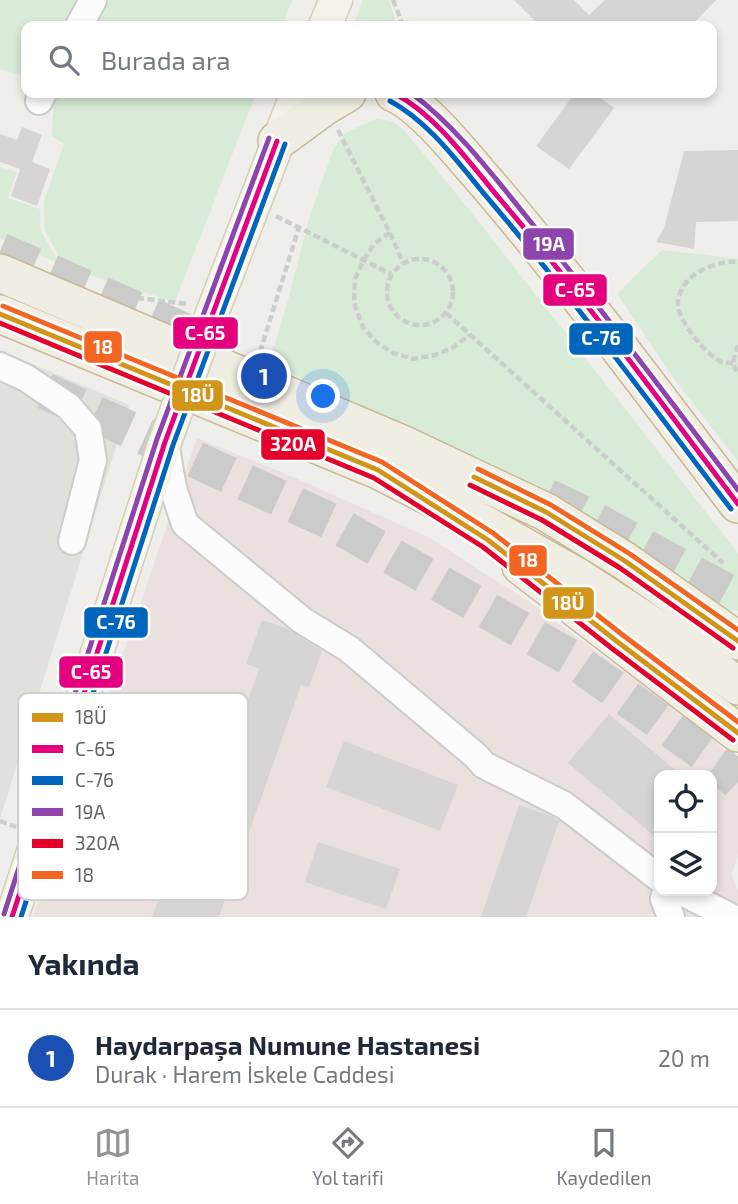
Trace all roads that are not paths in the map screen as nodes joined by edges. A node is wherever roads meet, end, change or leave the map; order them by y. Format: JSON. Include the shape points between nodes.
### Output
{"nodes":[{"id":1,"x":93,"y":0,"type":"edge"},
{"id":2,"x":336,"y":0,"type":"edge"},
{"id":3,"x":82,"y":21,"type":"edge"},
{"id":4,"x":327,"y":21,"type":"edge"},
{"id":5,"x":295,"y":98,"type":"edge"},
{"id":6,"x":404,"y":98,"type":"edge"},
{"id":7,"x":340,"y":106,"type":"edge"},
{"id":8,"x":277,"y":141,"type":"junction"},
{"id":9,"x":0,"y":273,"type":"edge"},
{"id":10,"x":0,"y":314,"type":"edge"},
{"id":11,"x":0,"y":366,"type":"edge"},
{"id":12,"x":165,"y":442,"type":"junction"},
{"id":13,"x":378,"y":470,"type":"junction"},
{"id":14,"x":738,"y":504,"type":"edge"},
{"id":15,"x":72,"y":541,"type":"dead end"},
{"id":16,"x":738,"y":641,"type":"edge"},
{"id":17,"x":738,"y":686,"type":"edge"},
{"id":18,"x":84,"y":693,"type":"edge"},
{"id":19,"x":735,"y":732,"type":"edge"},
{"id":20,"x":654,"y":874,"type":"edge"},
{"id":21,"x":665,"y":896,"type":"edge"},
{"id":22,"x":690,"y":896,"type":"edge"},
{"id":23,"x":18,"y":898,"type":"edge"},
{"id":24,"x":12,"y":917,"type":"edge"},
{"id":25,"x":671,"y":917,"type":"edge"},
{"id":26,"x":731,"y":917,"type":"edge"}],
"edges":[{"from":1,"to":3,"type":"street"},
{"from":2,"to":4,"type":"main road"},
{"from":5,"to":8,"type":"main road"},
{"from":6,"to":14,"type":"highway","via":[[450,141],[525,229]]},
{"from":7,"to":8,"type":"highway","via":[[325,106]]},
{"from":8,"to":12,"type":"main road","bridge":true},
{"from":9,"to":16,"type":"highway","via":[[404,445],[545,512],[625,561]]},
{"from":10,"to":13,"type":"highway"},
{"from":11,"to":15,"type":"street","via":[[68,406],[88,429],[93,460]]},
{"from":12,"to":18,"type":"main road"},
{"from":12,"to":20,"type":"street","via":[[185,524],[303,621],[349,649],[484,765],[564,805]]},
{"from":13,"to":17,"type":"highway","via":[[576,576]]},
{"from":13,"to":19,"type":"highway","via":[[488,540]]},
{"from":21,"to":25,"type":"street"},
{"from":22,"to":26,"type":"street"},
{"from":23,"to":24,"type":"main road"}]}
